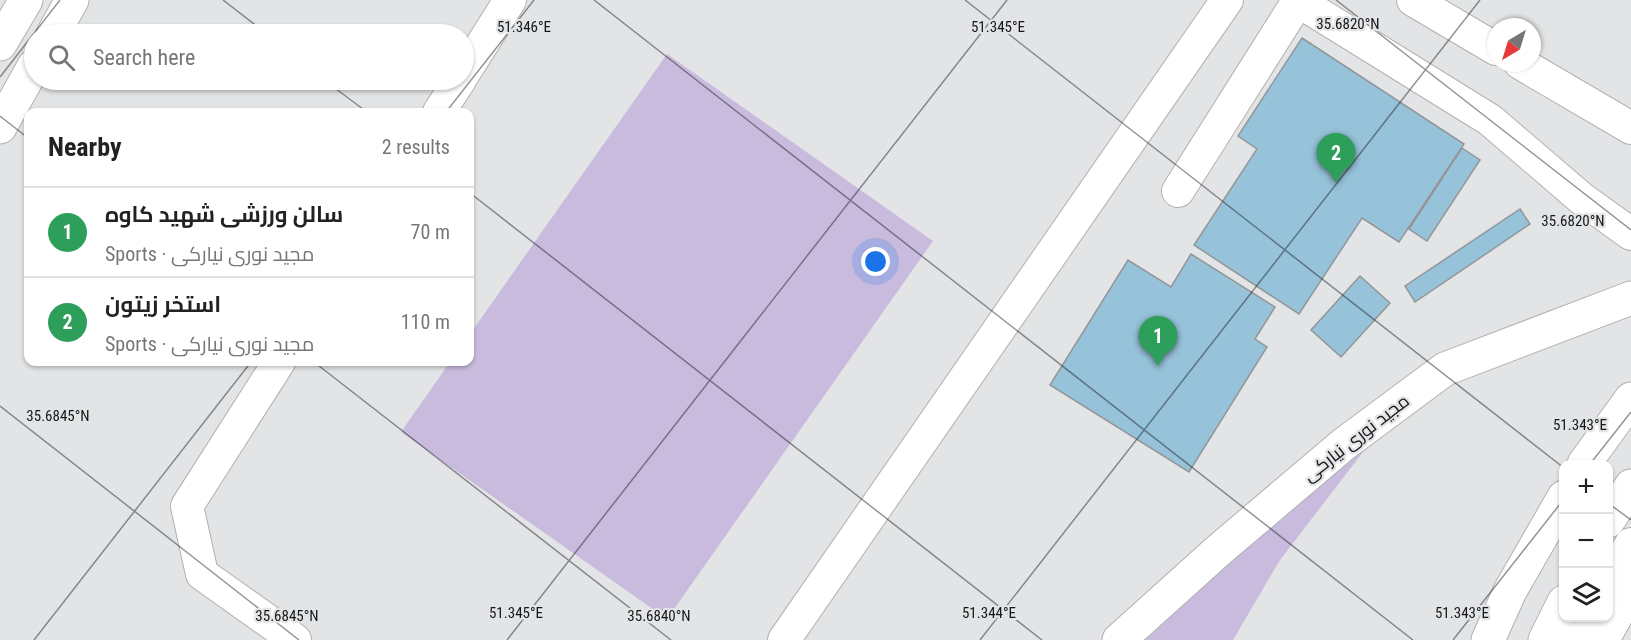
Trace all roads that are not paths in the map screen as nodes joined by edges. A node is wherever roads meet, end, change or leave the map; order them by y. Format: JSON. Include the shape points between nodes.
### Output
{"nodes":[{"id":1,"x":26,"y":0,"type":"edge"},
{"id":2,"x":72,"y":0,"type":"edge"},
{"id":3,"x":510,"y":0,"type":"edge"},
{"id":4,"x":1227,"y":0,"type":"edge"},
{"id":5,"x":1413,"y":0,"type":"edge"},
{"id":6,"x":59,"y":24,"type":"edge"},
{"id":7,"x":0,"y":44,"type":"edge"},
{"id":8,"x":1487,"y":44,"type":"edge"},
{"id":9,"x":474,"y":58,"type":"edge"},
{"id":10,"x":1535,"y":72,"type":"edge"},
{"id":11,"x":24,"y":84,"type":"edge"},
{"id":12,"x":453,"y":90,"type":"edge"},
{"id":13,"x":442,"y":108,"type":"edge"},
{"id":14,"x":0,"y":127,"type":"edge"},
{"id":15,"x":1631,"y":128,"type":"edge"},
{"id":16,"x":1178,"y":191,"type":"dead end"},
{"id":17,"x":1631,"y":234,"type":"edge"},
{"id":18,"x":1631,"y":298,"type":"edge"},
{"id":19,"x":276,"y":366,"type":"edge"},
{"id":20,"x":1631,"y":399,"type":"edge"},
{"id":21,"x":1588,"y":460,"type":"edge"},
{"id":22,"x":1631,"y":486,"type":"edge"},
{"id":23,"x":1559,"y":504,"type":"edge"},
{"id":24,"x":1613,"y":514,"type":"edge"},
{"id":25,"x":1631,"y":544,"type":"edge"},
{"id":26,"x":1613,"y":574,"type":"edge"},
{"id":27,"x":1631,"y":590,"type":"edge"},
{"id":28,"x":1559,"y":610,"type":"edge"},
{"id":29,"x":1585,"y":622,"type":"edge"},
{"id":30,"x":295,"y":640,"type":"edge"},
{"id":31,"x":784,"y":640,"type":"edge"},
{"id":32,"x":1119,"y":640,"type":"edge"},
{"id":33,"x":1488,"y":640,"type":"edge"},
{"id":34,"x":1545,"y":640,"type":"edge"},
{"id":35,"x":1576,"y":640,"type":"edge"},
{"id":36,"x":1603,"y":640,"type":"edge"}],
"edges":[{"from":1,"to":7,"type":"main road"},
{"from":2,"to":6,"type":"main road"},
{"from":3,"to":9,"type":"lane"},
{"from":4,"to":31,"type":"lane"},
{"from":5,"to":8,"type":"lane"},
{"from":10,"to":15,"type":"lane"},
{"from":11,"to":14,"type":"main road"},
{"from":12,"to":13,"type":"lane"},
{"from":16,"to":17,"type":"lane","via":[[1298,1],[1490,120],[1581,198]]},
{"from":18,"to":32,"type":"main road","name":"مجید نوری نیارکی","via":[[1445,369],[1344,444]]},
{"from":19,"to":30,"type":"lane","via":[[187,506],[202,574]]},
{"from":20,"to":21,"type":"main road"},
{"from":22,"to":24,"type":"main road"},
{"from":23,"to":33,"type":"main road","via":[[1510,591]]},
{"from":25,"to":26,"type":"lane"},
{"from":27,"to":36,"type":"lane"},
{"from":28,"to":34,"type":"main road"},
{"from":29,"to":35,"type":"lane"}]}
